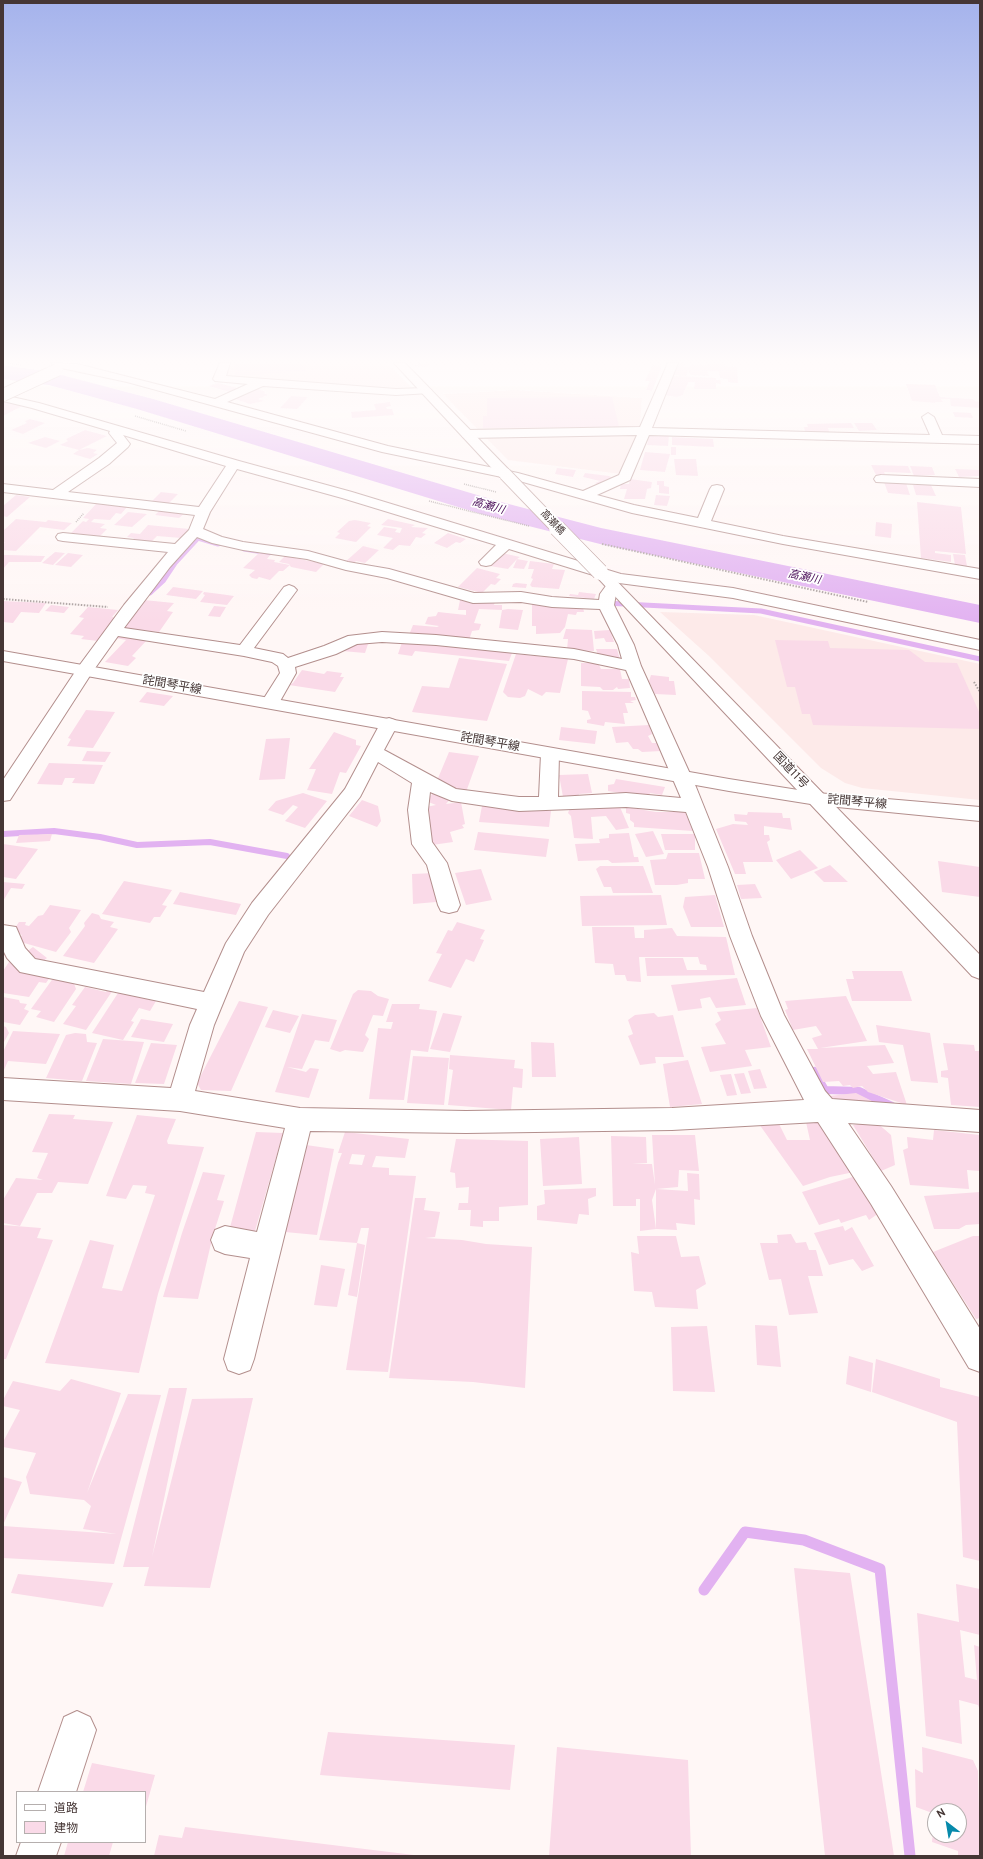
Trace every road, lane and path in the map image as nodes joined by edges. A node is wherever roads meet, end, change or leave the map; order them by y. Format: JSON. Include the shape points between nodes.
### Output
{"nodes":[{"id":1,"x":117,"y":450,"type":"edge"},
{"id":2,"x":186,"y":450,"type":"edge"},
{"id":3,"x":394,"y":450,"type":"edge"},
{"id":4,"x":482,"y":450,"type":"edge"},
{"id":5,"x":636,"y":450,"type":"edge"},
{"id":6,"x":234,"y":464,"type":"junction"},
{"id":7,"x":505,"y":474,"type":"junction"},
{"id":8,"x":881,"y":479,"type":"dead end"},
{"id":9,"x":980,"y":483,"type":"edge"},
{"id":10,"x":3,"y":488,"type":"edge"},
{"id":11,"x":717,"y":489,"type":"dead end"},
{"id":12,"x":57,"y":493,"type":"junction"},
{"id":13,"x":583,"y":496,"type":"junction"},
{"id":14,"x":423,"y":499,"type":"dead end"},
{"id":15,"x":204,"y":512,"type":"junction"},
{"id":16,"x":703,"y":524,"type":"junction"},
{"id":17,"x":530,"y":526,"type":"dead end"},
{"id":18,"x":195,"y":531,"type":"junction"},
{"id":19,"x":62,"y":537,"type":"dead end"},
{"id":20,"x":469,"y":542,"type":"dead end"},
{"id":21,"x":599,"y":544,"type":"dead end"},
{"id":22,"x":504,"y":545,"type":"junction"},
{"id":23,"x":180,"y":548,"type":"junction"},
{"id":24,"x":486,"y":562,"type":"dead end"},
{"id":25,"x":600,"y":572,"type":"junction"},
{"id":26,"x":980,"y":574,"type":"edge"},
{"id":27,"x":613,"y":586,"type":"junction"},
{"id":28,"x":289,"y":590,"type":"dead end"},
{"id":29,"x":3,"y":599,"type":"edge"},
{"id":30,"x":874,"y":603,"type":"dead end"},
{"id":31,"x":606,"y":605,"type":"junction"},
{"id":32,"x":130,"y":608,"type":"junction"},
{"id":33,"x":114,"y":631,"type":"junction"},
{"id":34,"x":980,"y":646,"type":"edge"},
{"id":35,"x":244,"y":651,"type":"junction"},
{"id":36,"x":3,"y":656,"type":"edge"},
{"id":37,"x":286,"y":664,"type":"junction"},
{"id":38,"x":632,"y":666,"type":"junction"},
{"id":39,"x":85,"y":670,"type":"junction"},
{"id":40,"x":974,"y":682,"type":"dead end"},
{"id":41,"x":980,"y":692,"type":"edge"},
{"id":42,"x":270,"y":703,"type":"junction"},
{"id":43,"x":389,"y":724,"type":"junction"},
{"id":44,"x":374,"y":752,"type":"junction"},
{"id":45,"x":550,"y":754,"type":"junction"},
{"id":46,"x":682,"y":777,"type":"junction"},
{"id":47,"x":422,"y":780,"type":"junction"},
{"id":48,"x":3,"y":795,"type":"edge"},
{"id":49,"x":817,"y":799,"type":"junction"},
{"id":50,"x":548,"y":804,"type":"junction"},
{"id":51,"x":693,"y":806,"type":"junction"},
{"id":52,"x":980,"y":814,"type":"edge"},
{"id":53,"x":449,"y":905,"type":"dead end"},
{"id":54,"x":3,"y":933,"type":"edge"},
{"id":55,"x":980,"y":970,"type":"edge"},
{"id":56,"x":211,"y":1003,"type":"junction"},
{"id":57,"x":3,"y":1089,"type":"edge"},
{"id":58,"x":180,"y":1100,"type":"junction"},
{"id":59,"x":825,"y":1110,"type":"junction"},
{"id":60,"x":300,"y":1119,"type":"junction"},
{"id":61,"x":980,"y":1121,"type":"edge"},
{"id":62,"x":224,"y":1240,"type":"dead end"},
{"id":63,"x":267,"y":1248,"type":"junction"},
{"id":64,"x":980,"y":1357,"type":"edge"},
{"id":65,"x":239,"y":1359,"type":"dead end"},
{"id":66,"x":77,"y":1730,"type":"dead end"},
{"id":67,"x":57,"y":1791,"type":"edge"},
{"id":68,"x":41,"y":1843,"type":"edge"},
{"id":69,"x":36,"y":1856,"type":"edge"}],
"edges":[{"from":1,"to":12,"type":"main road"},
{"from":2,"to":6,"type":"main road"},
{"from":3,"to":7,"type":"main road"},
{"from":4,"to":7,"type":"main road"},
{"from":5,"to":13,"type":"main road","via":[[625,477]]},
{"from":6,"to":15,"type":"main road"},
{"from":6,"to":22,"type":"main road","via":[[348,495]]},
{"from":7,"to":13,"type":"main road"},
{"from":7,"to":25,"type":"main road","name":"高瀬橋","bridge":true},
{"from":8,"to":9,"type":"main road"},
{"from":10,"to":12,"type":"main road"},
{"from":11,"to":16,"type":"main road"},
{"from":12,"to":15,"type":"main road"},
{"from":13,"to":16,"type":"main road"},
{"from":14,"to":17,"type":"path"},
{"from":15,"to":18,"type":"main road"},
{"from":16,"to":26,"type":"main road"},
{"from":18,"to":23,"type":"main road"},
{"from":18,"to":31,"type":"main road","via":[[217,540],[243,546],[308,555],[346,566],[389,574],[473,598],[522,597],[552,602]]},
{"from":19,"to":23,"type":"main road","via":[[81,542]]},
{"from":20,"to":22,"type":"main road"},
{"from":21,"to":30,"type":"path"},
{"from":22,"to":24,"type":"main road"},
{"from":22,"to":25,"type":"main road"},
{"from":23,"to":32,"type":"main road"},
{"from":25,"to":27,"type":"main road","name":"国道11号"},
{"from":25,"to":34,"type":"main road","via":[[642,582],[733,593]]},
{"from":27,"to":31,"type":"main road"},
{"from":27,"to":49,"type":"main road","name":"国道11号"},
{"from":28,"to":35,"type":"main road"},
{"from":29,"to":32,"type":"path"},
{"from":31,"to":38,"type":"main road","via":[[626,645]]},
{"from":32,"to":33,"type":"main road"},
{"from":33,"to":35,"type":"main road"},
{"from":33,"to":39,"type":"main road"},
{"from":35,"to":37,"type":"main road","via":[[277,658]]},
{"from":36,"to":39,"type":"main road","name":"詫間琴平線"},
{"from":37,"to":38,"type":"main road","via":[[330,650],[354,639],[382,637],[574,654]]},
{"from":37,"to":42,"type":"main road","via":[[288,673]]},
{"from":38,"to":46,"type":"main road"},
{"from":39,"to":42,"type":"main road","name":"詫間琴平線"},
{"from":39,"to":48,"type":"main road"},
{"from":40,"to":41,"type":"path"},
{"from":42,"to":43,"type":"main road","name":"詫間琴平線"},
{"from":43,"to":44,"type":"main road"},
{"from":43,"to":45,"type":"main road","name":"詫間琴平線"},
{"from":44,"to":47,"type":"main road"},
{"from":44,"to":56,"type":"main road","via":[[353,792],[260,909],[234,949]]},
{"from":45,"to":46,"type":"main road","name":"詫間琴平線"},
{"from":45,"to":50,"type":"main road"},
{"from":46,"to":49,"type":"main road","name":"詫間琴平線"},
{"from":46,"to":51,"type":"main road"},
{"from":47,"to":50,"type":"main road","via":[[452,795],[518,804]]},
{"from":47,"to":53,"type":"main road","via":[[418,810],[422,844],[437,863]]},
{"from":49,"to":52,"type":"main road","name":"詫間琴平線"},
{"from":49,"to":55,"type":"main road","name":"国道11号"},
{"from":50,"to":51,"type":"main road","via":[[626,800]]},
{"from":51,"to":59,"type":"main road","via":[[773,1016],[816,1099]]},
{"from":54,"to":56,"type":"main road","via":[[8,933],[15,952],[28,966]]},
{"from":56,"to":58,"type":"main road"},
{"from":57,"to":58,"type":"main road"},
{"from":58,"to":60,"type":"main road"},
{"from":59,"to":60,"type":"main road","via":[[672,1119],[466,1122]]},
{"from":59,"to":61,"type":"main road"},
{"from":59,"to":64,"type":"main road"},
{"from":60,"to":63,"type":"main road"},
{"from":62,"to":63,"type":"main road"},
{"from":63,"to":65,"type":"main road"},
{"from":66,"to":67,"type":"main road"},
{"from":68,"to":69,"type":"main road"}]}
